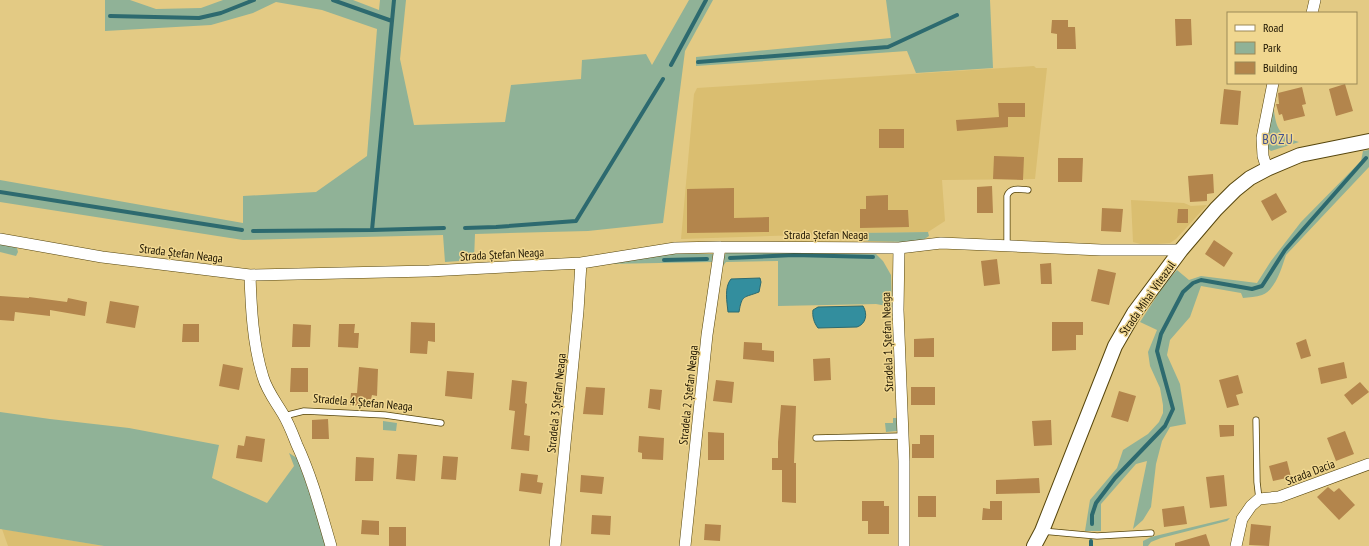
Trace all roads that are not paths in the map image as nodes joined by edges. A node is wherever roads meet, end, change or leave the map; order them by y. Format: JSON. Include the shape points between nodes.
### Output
{"nodes":[{"id":1,"x":1316,"y":0,"type":"edge"},
{"id":2,"x":1312,"y":12,"type":"edge"},
{"id":3,"x":1273,"y":84,"type":"edge"},
{"id":4,"x":1369,"y":141,"type":"edge"},
{"id":5,"x":1266,"y":169,"type":"junction"},
{"id":6,"x":1028,"y":190,"type":"dead end"},
{"id":7,"x":0,"y":239,"type":"edge"},
{"id":8,"x":1007,"y":246,"type":"junction"},
{"id":9,"x":720,"y":247,"type":"junction"},
{"id":10,"x":898,"y":248,"type":"junction"},
{"id":11,"x":1181,"y":250,"type":"junction"},
{"id":12,"x":581,"y":263,"type":"junction"},
{"id":13,"x":250,"y":275,"type":"junction"},
{"id":14,"x":284,"y":416,"type":"junction"},
{"id":15,"x":1256,"y":420,"type":"dead end"},
{"id":16,"x":441,"y":423,"type":"dead end"},
{"id":17,"x":903,"y":436,"type":"junction"},
{"id":18,"x":816,"y":438,"type":"dead end"},
{"id":19,"x":1369,"y":464,"type":"edge"},
{"id":20,"x":1259,"y":499,"type":"junction"},
{"id":21,"x":1042,"y":531,"type":"junction"},
{"id":22,"x":1151,"y":533,"type":"dead end"},
{"id":23,"x":331,"y":546,"type":"edge"},
{"id":24,"x":555,"y":546,"type":"edge"},
{"id":25,"x":685,"y":546,"type":"edge"},
{"id":26,"x":904,"y":546,"type":"edge"},
{"id":27,"x":1034,"y":546,"type":"edge"},
{"id":28,"x":1236,"y":546,"type":"edge"}],
"edges":[{"from":1,"to":2,"type":"street"},
{"from":3,"to":5,"type":"street","via":[[1262,138]]},
{"from":4,"to":5,"type":"street","name":"Strada Mihai Viteazul","via":[[1300,155]]},
{"from":5,"to":11,"type":"street","name":"Strada Mihai Viteazul","via":[[1235,190]]},
{"from":6,"to":8,"type":"lane","via":[[1012,189],[1007,196]]},
{"from":7,"to":13,"type":"street","name":"Strada Ștefan Neaga","via":[[102,257]]},
{"from":8,"to":10,"type":"street","name":"Strada Ștefan Neaga","via":[[941,243]]},
{"from":8,"to":11,"type":"street","name":"Strada Ștefan Neaga"},
{"from":9,"to":10,"type":"street","name":"Strada Ștefan Neaga"},
{"from":9,"to":12,"type":"street","name":"Strada Ștefan Neaga","via":[[675,248]]},
{"from":9,"to":25,"type":"street","name":"Stradela 2 Ștefan Neaga","via":[[707,335]]},
{"from":10,"to":17,"type":"street","name":"Stradela 1 Ștefan Neaga"},
{"from":11,"to":21,"type":"street","name":"Strada Mihai Viteazul","via":[[1134,313],[1114,346]]},
{"from":12,"to":13,"type":"street","name":"Strada Ștefan Neaga","via":[[429,271]]},
{"from":12,"to":24,"type":"street","name":"Stradela 3 Ștefan Neaga"},
{"from":13,"to":14,"type":"street","via":[[250,298],[263,377]]},
{"from":14,"to":16,"type":"lane","name":"Stradela 4 Ștefan Neaga","via":[[304,411],[385,415]]},
{"from":14,"to":23,"type":"street","via":[[313,487]]},
{"from":15,"to":20,"type":"lane","via":[[1256,482]]},
{"from":17,"to":18,"type":"lane"},
{"from":17,"to":26,"type":"street","name":"Stradela 1 Ștefan Neaga"},
{"from":19,"to":20,"type":"street","name":"Strada Dacia","via":[[1279,498]]},
{"from":20,"to":28,"type":"street","via":[[1244,515]]},
{"from":21,"to":22,"type":"lane","via":[[1097,536]]},
{"from":21,"to":27,"type":"street","name":"Strada Mihai Viteazul"}]}
